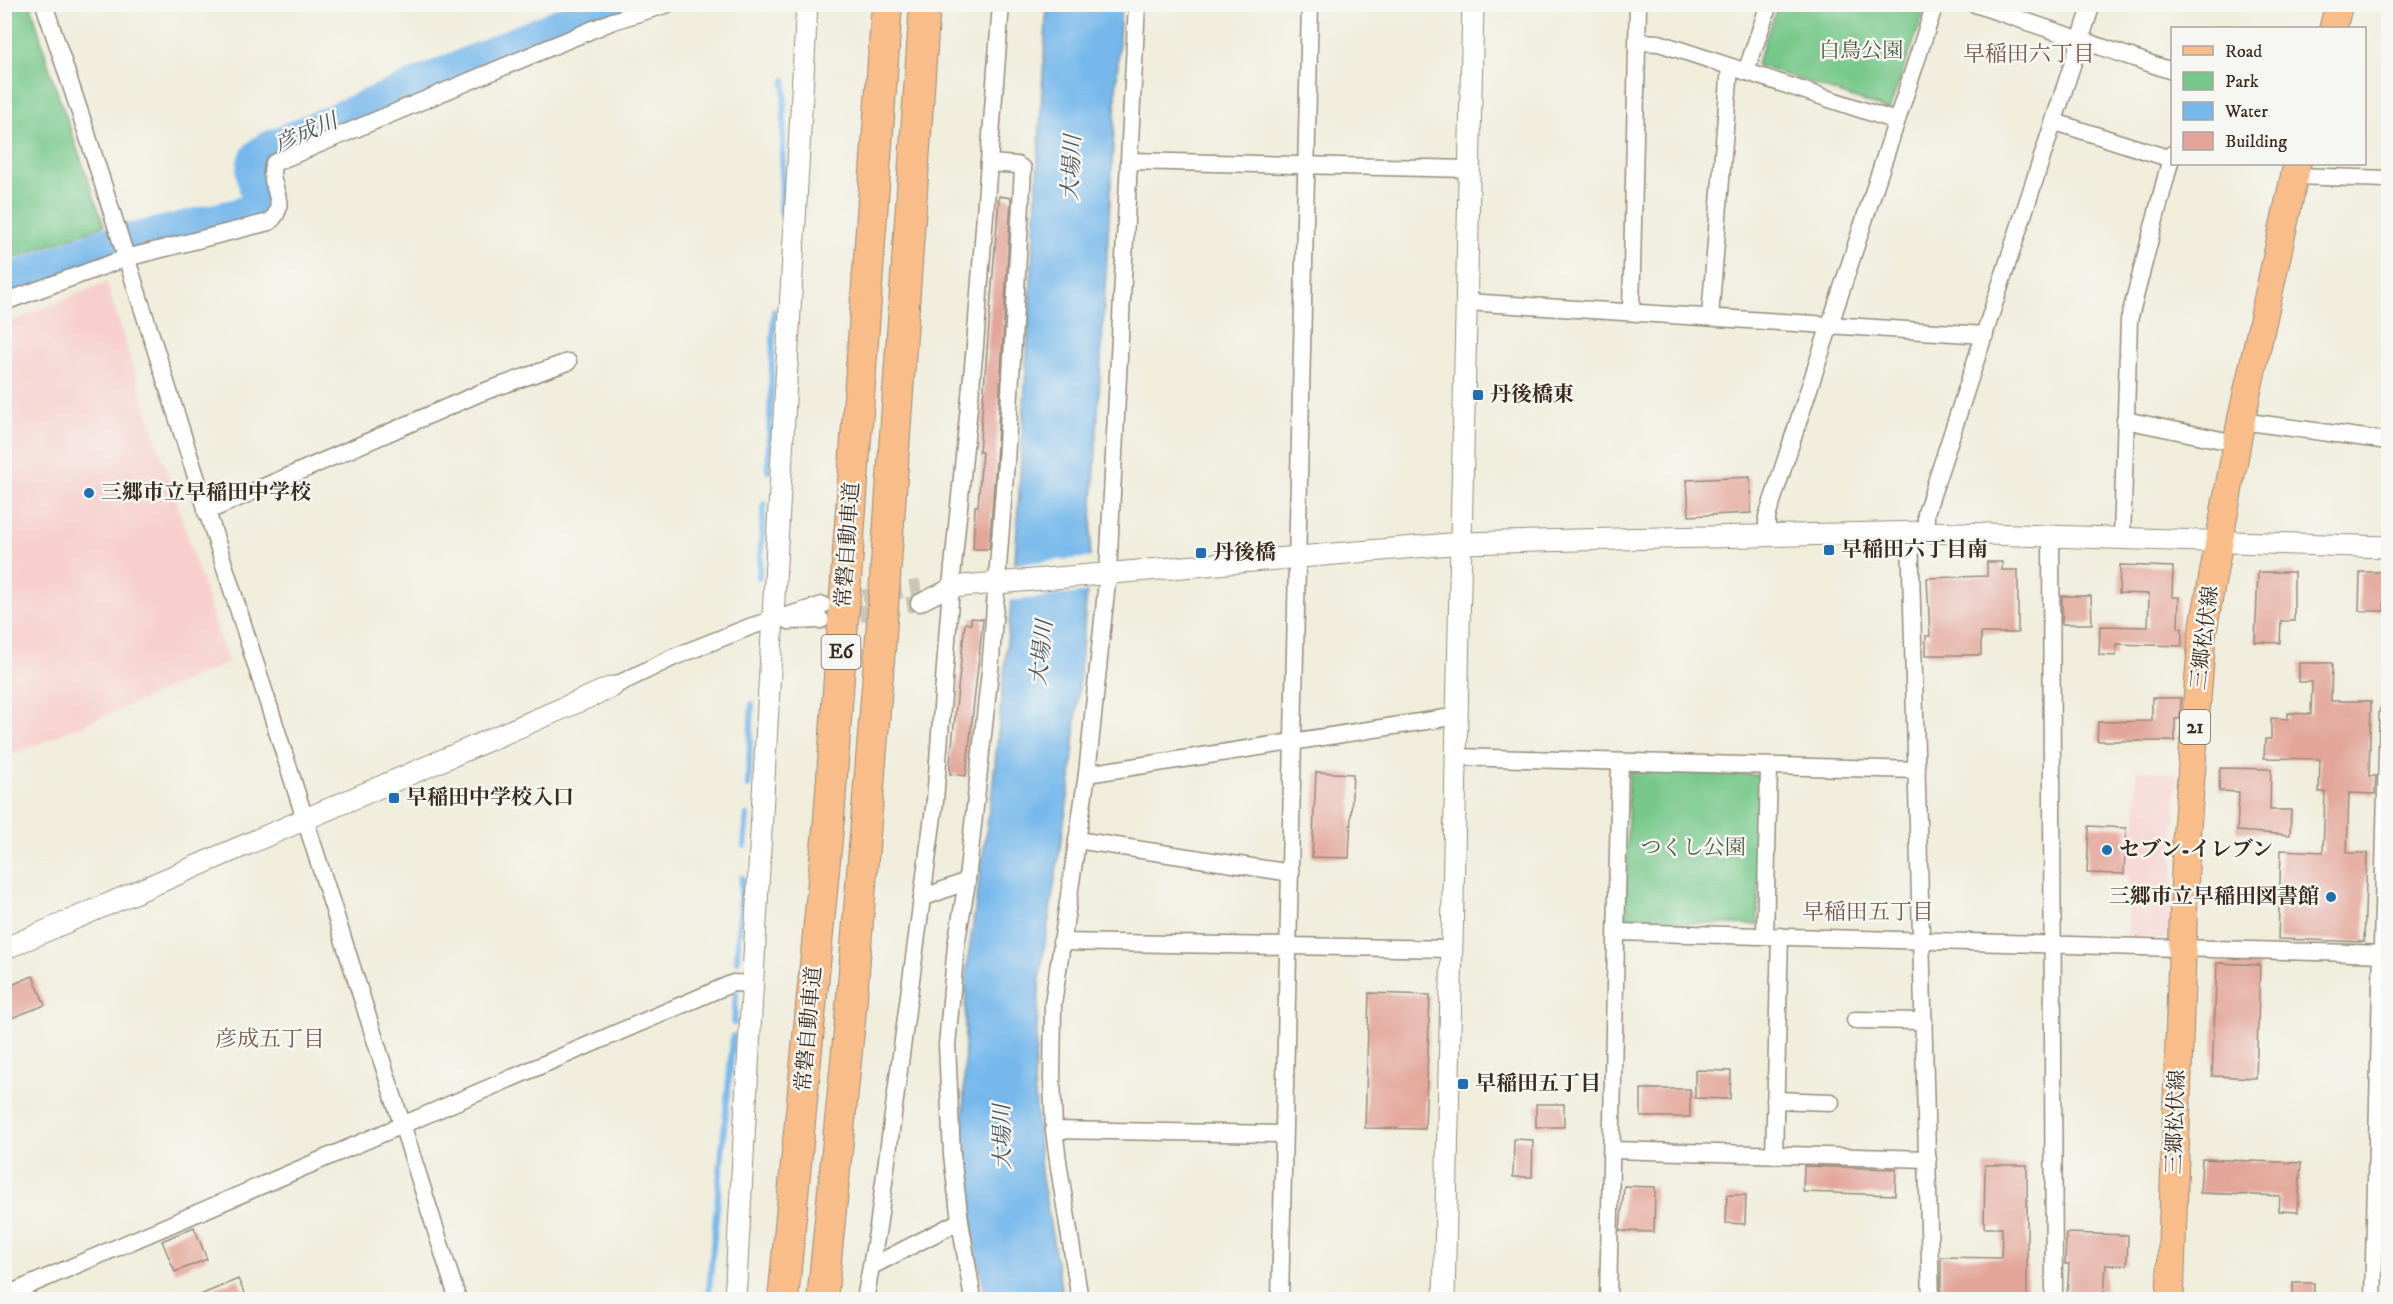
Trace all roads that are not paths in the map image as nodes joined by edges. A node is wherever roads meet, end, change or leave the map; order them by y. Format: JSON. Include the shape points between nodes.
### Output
{"nodes":[{"id":1,"x":44,"y":4,"type":"edge"},
{"id":2,"x":668,"y":4,"type":"edge"},
{"id":3,"x":807,"y":4,"type":"edge"},
{"id":4,"x":887,"y":4,"type":"edge"},
{"id":5,"x":925,"y":4,"type":"edge"},
{"id":6,"x":1001,"y":4,"type":"edge"},
{"id":7,"x":1137,"y":4,"type":"edge"},
{"id":8,"x":1310,"y":4,"type":"edge"},
{"id":9,"x":1473,"y":4,"type":"edge"},
{"id":10,"x":1638,"y":4,"type":"edge"},
{"id":11,"x":1769,"y":4,"type":"edge"},
{"id":12,"x":1935,"y":4,"type":"edge"},
{"id":13,"x":1975,"y":4,"type":"edge"},
{"id":14,"x":2092,"y":4,"type":"edge"},
{"id":15,"x":2339,"y":4,"type":"edge"},
{"id":16,"x":2333,"y":27,"type":"edge"},
{"id":17,"x":2081,"y":41,"type":"junction"},
{"id":18,"x":1638,"y":42,"type":"junction"},
{"id":19,"x":1730,"y":66,"type":"junction"},
{"id":20,"x":2171,"y":71,"type":"edge"},
{"id":21,"x":1746,"y":72,"type":"junction"},
{"id":22,"x":1896,"y":121,"type":"junction"},
{"id":23,"x":2055,"y":122,"type":"junction"},
{"id":24,"x":2171,"y":156,"type":"edge"},
{"id":25,"x":1129,"y":160,"type":"junction"},
{"id":26,"x":2171,"y":160,"type":"edge"},
{"id":27,"x":989,"y":163,"type":"junction"},
{"id":28,"x":1306,"y":164,"type":"junction"},
{"id":29,"x":1470,"y":169,"type":"junction"},
{"id":30,"x":2296,"y":170,"type":"edge"},
{"id":31,"x":2388,"y":179,"type":"edge"},
{"id":32,"x":122,"y":246,"type":"junction"},
{"id":33,"x":4,"y":302,"type":"edge"},
{"id":34,"x":1467,"y":302,"type":"junction"},
{"id":35,"x":1631,"y":312,"type":"junction"},
{"id":36,"x":1710,"y":317,"type":"junction"},
{"id":37,"x":1830,"y":324,"type":"junction"},
{"id":38,"x":1985,"y":335,"type":"junction"},
{"id":39,"x":568,"y":362,"type":"dead end"},
{"id":40,"x":2125,"y":420,"type":"junction"},
{"id":41,"x":2239,"y":432,"type":"junction"},
{"id":42,"x":2388,"y":441,"type":"edge"},
{"id":43,"x":206,"y":512,"type":"junction"},
{"id":44,"x":1918,"y":532,"type":"junction"},
{"id":45,"x":1767,"y":536,"type":"junction"},
{"id":46,"x":2052,"y":536,"type":"junction"},
{"id":47,"x":2122,"y":538,"type":"junction"},
{"id":48,"x":2218,"y":542,"type":"junction"},
{"id":49,"x":1462,"y":543,"type":"junction"},
{"id":50,"x":2388,"y":547,"type":"edge"},
{"id":51,"x":1296,"y":557,"type":"junction"},
{"id":52,"x":1103,"y":573,"type":"junction"},
{"id":53,"x":1001,"y":582,"type":"junction"},
{"id":54,"x":951,"y":587,"type":"junction"},
{"id":55,"x":920,"y":595,"type":"tunnel mouth"},
{"id":56,"x":822,"y":612,"type":"tunnel mouth"},
{"id":57,"x":773,"y":621,"type":"junction"},
{"id":58,"x":612,"y":687,"type":"joint"},
{"id":59,"x":2388,"y":712,"type":"edge"},
{"id":60,"x":1458,"y":716,"type":"junction"},
{"id":61,"x":1293,"y":742,"type":"junction"},
{"id":62,"x":1457,"y":757,"type":"junction"},
{"id":63,"x":1620,"y":762,"type":"junction"},
{"id":64,"x":1768,"y":767,"type":"junction"},
{"id":65,"x":1917,"y":770,"type":"junction"},
{"id":66,"x":1087,"y":774,"type":"junction"},
{"id":67,"x":304,"y":820,"type":"junction"},
{"id":68,"x":1077,"y":840,"type":"junction"},
{"id":69,"x":1290,"y":873,"type":"junction"},
{"id":70,"x":967,"y":881,"type":"junction"},
{"id":71,"x":922,"y":897,"type":"junction"},
{"id":72,"x":1617,"y":932,"type":"junction"},
{"id":73,"x":1773,"y":936,"type":"junction"},
{"id":74,"x":1922,"y":940,"type":"junction"},
{"id":75,"x":1061,"y":942,"type":"junction"},
{"id":76,"x":2053,"y":944,"type":"junction"},
{"id":77,"x":1288,"y":946,"type":"junction"},
{"id":78,"x":2183,"y":948,"type":"junction"},
{"id":79,"x":4,"y":949,"type":"edge"},
{"id":80,"x":1452,"y":949,"type":"junction"},
{"id":81,"x":2386,"y":954,"type":"edge"},
{"id":82,"x":753,"y":984,"type":"junction"},
{"id":83,"x":1855,"y":1020,"type":"dead end"},
{"id":84,"x":1924,"y":1020,"type":"junction"},
{"id":85,"x":1776,"y":1100,"type":"junction"},
{"id":86,"x":1831,"y":1102,"type":"dead end"},
{"id":87,"x":403,"y":1124,"type":"junction"},
{"id":88,"x":1054,"y":1130,"type":"junction"},
{"id":89,"x":1283,"y":1134,"type":"junction"},
{"id":90,"x":1612,"y":1150,"type":"junction"},
{"id":91,"x":1774,"y":1155,"type":"junction"},
{"id":92,"x":1928,"y":1159,"type":"junction"},
{"id":93,"x":960,"y":1221,"type":"junction"},
{"id":94,"x":872,"y":1266,"type":"junction"},
{"id":95,"x":4,"y":1296,"type":"edge"},
{"id":96,"x":458,"y":1299,"type":"edge"},
{"id":97,"x":735,"y":1299,"type":"edge"},
{"id":98,"x":783,"y":1299,"type":"edge"},
{"id":99,"x":822,"y":1299,"type":"edge"},
{"id":100,"x":865,"y":1299,"type":"edge"},
{"id":101,"x":973,"y":1299,"type":"edge"},
{"id":102,"x":1080,"y":1299,"type":"edge"},
{"id":103,"x":1280,"y":1299,"type":"edge"},
{"id":104,"x":1444,"y":1299,"type":"edge"},
{"id":105,"x":1608,"y":1299,"type":"edge"},
{"id":106,"x":1931,"y":1299,"type":"edge"},
{"id":107,"x":2054,"y":1299,"type":"edge"},
{"id":108,"x":2170,"y":1299,"type":"edge"},
{"id":109,"x":2373,"y":1299,"type":"edge"}],
"edges":[{"from":1,"to":32,"type":"street"},
{"from":2,"to":32,"type":"street","via":[[613,21],[274,163],[272,174],[279,209],[269,222]]},
{"from":3,"to":57,"type":"street"},
{"from":4,"to":98,"type":"highway","name":"常磐自動車道","number":"E6","via":[[829,818]]},
{"from":5,"to":99,"type":"highway","name":"常磐自動車道","number":"E6","via":[[881,636],[851,1009]]},
{"from":6,"to":27,"type":"street"},
{"from":7,"to":25,"type":"street"},
{"from":8,"to":28,"type":"street"},
{"from":9,"to":29,"type":"street"},
{"from":10,"to":18,"type":"street"},
{"from":11,"to":21,"type":"street"},
{"from":12,"to":22,"type":"street"},
{"from":13,"to":17,"type":"street"},
{"from":14,"to":17,"type":"street"},
{"from":15,"to":16,"type":"main road"},
{"from":17,"to":20,"type":"street"},
{"from":17,"to":23,"type":"street"},
{"from":18,"to":19,"type":"street","via":[[1659,43]]},
{"from":18,"to":35,"type":"street"},
{"from":19,"to":21,"type":"street"},
{"from":19,"to":36,"type":"street"},
{"from":21,"to":22,"type":"street"},
{"from":22,"to":37,"type":"street"},
{"from":23,"to":24,"type":"street"},
{"from":23,"to":38,"type":"street"},
{"from":25,"to":28,"type":"street"},
{"from":25,"to":52,"type":"street"},
{"from":26,"to":40,"type":"street","via":[[2129,320]]},
{"from":27,"to":53,"type":"street","via":[[1023,169]]},
{"from":27,"to":54,"type":"street"},
{"from":28,"to":29,"type":"street"},
{"from":28,"to":51,"type":"street"},
{"from":29,"to":34,"type":"street"},
{"from":30,"to":31,"type":"street"},
{"from":30,"to":41,"type":"main road","name":"三郷松伏線","number":"21"},
{"from":32,"to":33,"type":"street"},
{"from":32,"to":43,"type":"street"},
{"from":34,"to":35,"type":"street"},
{"from":34,"to":49,"type":"street"},
{"from":35,"to":36,"type":"street"},
{"from":36,"to":37,"type":"street"},
{"from":37,"to":38,"type":"street"},
{"from":37,"to":45,"type":"street","via":[[1767,517]]},
{"from":38,"to":44,"type":"street"},
{"from":39,"to":43,"type":"street","via":[[480,393]]},
{"from":40,"to":41,"type":"street"},
{"from":40,"to":47,"type":"street"},
{"from":41,"to":42,"type":"street"},
{"from":41,"to":48,"type":"main road","name":"三郷松伏線","number":"21"},
{"from":43,"to":67,"type":"street"},
{"from":44,"to":45,"type":"street"},
{"from":44,"to":46,"type":"street"},
{"from":44,"to":65,"type":"street"},
{"from":45,"to":49,"type":"street"},
{"from":46,"to":47,"type":"street"},
{"from":46,"to":76,"type":"street"},
{"from":47,"to":48,"type":"street"},
{"from":48,"to":50,"type":"street"},
{"from":48,"to":78,"type":"main road","name":"三郷松伏線","number":"21","via":[[2202,636],[2187,820]]},
{"from":49,"to":51,"type":"street"},
{"from":49,"to":60,"type":"street"},
{"from":51,"to":52,"type":"street"},
{"from":51,"to":61,"type":"street"},
{"from":52,"to":53,"type":"street"},
{"from":52,"to":66,"type":"street"},
{"from":53,"to":54,"type":"street"},
{"from":53,"to":70,"type":"street"},
{"from":54,"to":55,"type":"street"},
{"from":54,"to":71,"type":"street","via":[[935,801]]},
{"from":56,"to":57,"type":"street"},
{"from":57,"to":58,"type":"street","via":[[674,657]]},
{"from":57,"to":82,"type":"street"},
{"from":58,"to":67,"type":"street"},
{"from":59,"to":81,"type":"street"},
{"from":60,"to":61,"type":"street"},
{"from":60,"to":62,"type":"street"},
{"from":61,"to":66,"type":"street"},
{"from":61,"to":69,"type":"street"},
{"from":62,"to":63,"type":"street"},
{"from":62,"to":80,"type":"street"},
{"from":63,"to":64,"type":"street"},
{"from":63,"to":72,"type":"street"},
{"from":64,"to":65,"type":"street"},
{"from":64,"to":73,"type":"street"},
{"from":65,"to":74,"type":"street"},
{"from":66,"to":68,"type":"street"},
{"from":67,"to":79,"type":"street"},
{"from":67,"to":87,"type":"street"},
{"from":68,"to":69,"type":"street"},
{"from":68,"to":75,"type":"street"},
{"from":69,"to":77,"type":"street"},
{"from":70,"to":71,"type":"street"},
{"from":70,"to":93,"type":"street","via":[[956,945],[947,1044],[952,1155]]},
{"from":71,"to":94,"type":"street"},
{"from":72,"to":73,"type":"street"},
{"from":72,"to":90,"type":"street"},
{"from":73,"to":74,"type":"street"},
{"from":73,"to":85,"type":"street"},
{"from":74,"to":76,"type":"street"},
{"from":74,"to":84,"type":"street"},
{"from":75,"to":77,"type":"street"},
{"from":75,"to":88,"type":"street","via":[[1053,1004]]},
{"from":76,"to":78,"type":"street"},
{"from":76,"to":107,"type":"street"},
{"from":77,"to":80,"type":"street"},
{"from":77,"to":89,"type":"street"},
{"from":78,"to":81,"type":"street"},
{"from":78,"to":108,"type":"main road","name":"三郷松伏線","number":"21"},
{"from":80,"to":104,"type":"street"},
{"from":81,"to":109,"type":"street"},
{"from":82,"to":87,"type":"street","via":[[733,983]]},
{"from":82,"to":97,"type":"street"},
{"from":83,"to":84,"type":"street"},
{"from":84,"to":92,"type":"street"},
{"from":85,"to":86,"type":"street"},
{"from":85,"to":91,"type":"street"},
{"from":87,"to":95,"type":"street"},
{"from":87,"to":96,"type":"street"},
{"from":88,"to":89,"type":"street"},
{"from":88,"to":102,"type":"street"},
{"from":89,"to":103,"type":"street"},
{"from":90,"to":91,"type":"street"},
{"from":90,"to":105,"type":"street"},
{"from":91,"to":92,"type":"street"},
{"from":92,"to":106,"type":"street"},
{"from":93,"to":94,"type":"street"},
{"from":93,"to":101,"type":"street"},
{"from":94,"to":100,"type":"street"}]}
